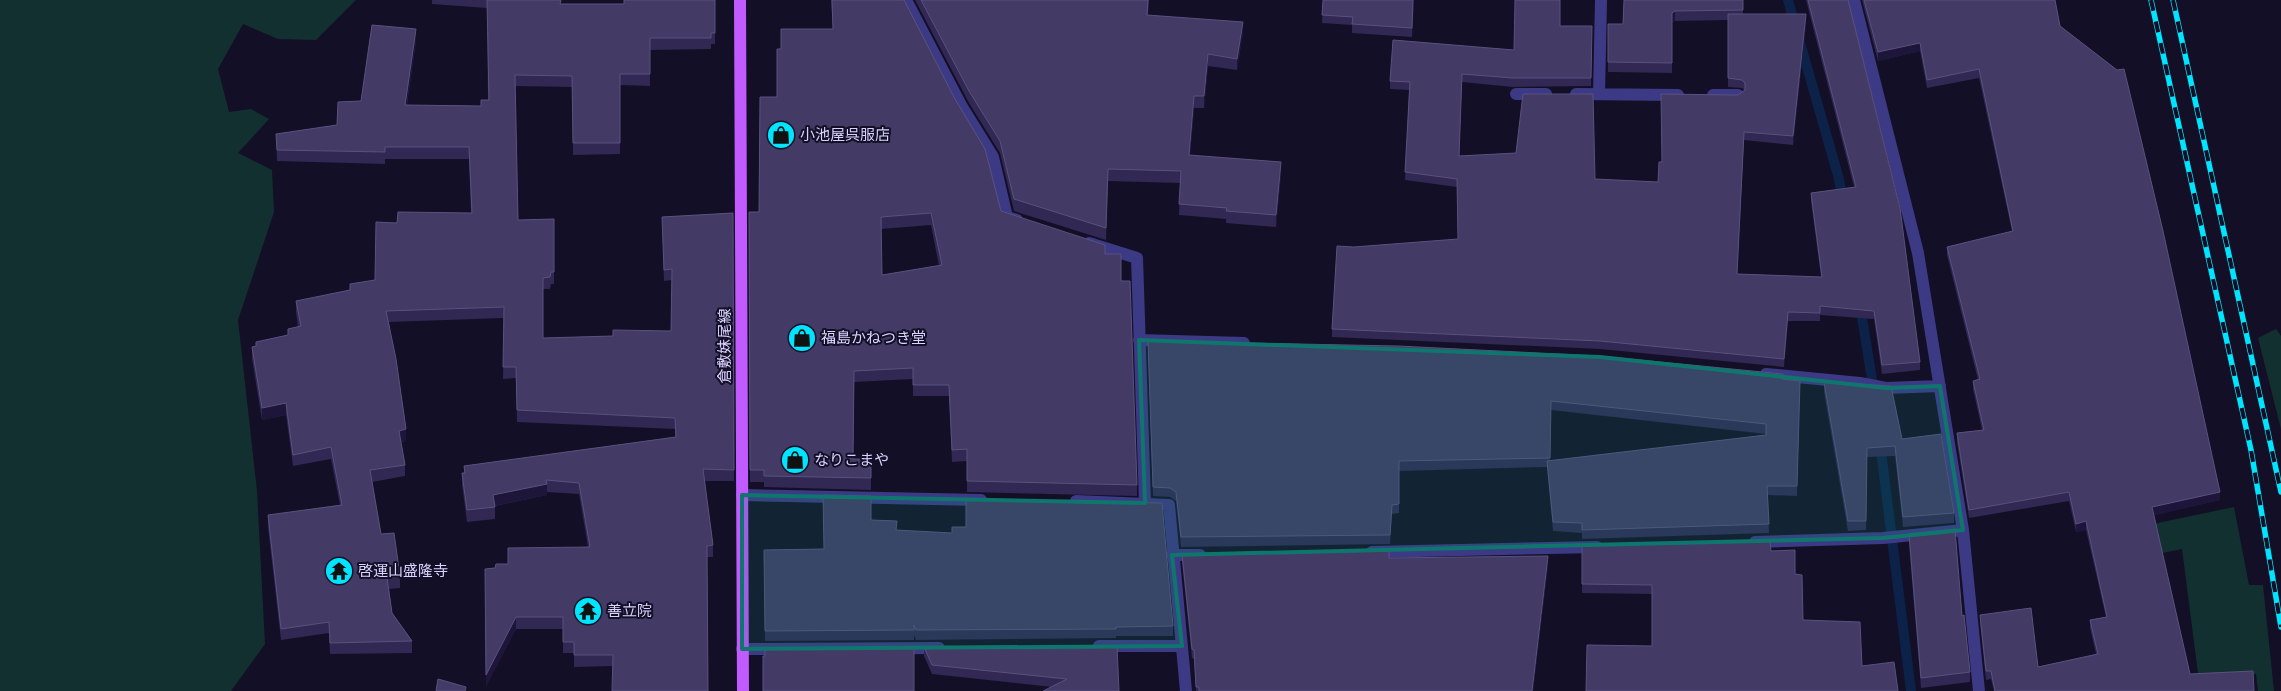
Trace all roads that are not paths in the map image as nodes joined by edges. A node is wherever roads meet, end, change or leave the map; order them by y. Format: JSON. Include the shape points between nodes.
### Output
{"nodes":[{"id":1,"x":740,"y":0,"type":"edge"},
{"id":2,"x":906,"y":0,"type":"edge"},
{"id":3,"x":1600,"y":0,"type":"edge"},
{"id":4,"x":1854,"y":0,"type":"edge"},
{"id":5,"x":1516,"y":94,"type":"dead end"},
{"id":6,"x":1599,"y":94,"type":"junction"},
{"id":7,"x":1738,"y":95,"type":"edge"},
{"id":8,"x":1025,"y":223,"type":"edge"},
{"id":9,"x":1081,"y":241,"type":"edge"},
{"id":10,"x":1139,"y":340,"type":"junction"},
{"id":11,"x":1259,"y":343,"type":"edge"},
{"id":12,"x":1754,"y":372,"type":"edge"},
{"id":13,"x":1940,"y":386,"type":"junction"},
{"id":14,"x":742,"y":495,"type":"junction"},
{"id":15,"x":997,"y":500,"type":"edge"},
{"id":16,"x":1066,"y":501,"type":"edge"},
{"id":17,"x":1145,"y":503,"type":"junction"},
{"id":18,"x":1963,"y":530,"type":"junction"},
{"id":19,"x":1745,"y":542,"type":"edge"},
{"id":20,"x":1608,"y":546,"type":"edge"},
{"id":21,"x":1361,"y":552,"type":"edge"},
{"id":22,"x":1212,"y":555,"type":"edge"},
{"id":23,"x":1172,"y":556,"type":"junction"},
{"id":24,"x":1182,"y":646,"type":"junction"},
{"id":25,"x":1082,"y":647,"type":"edge"},
{"id":26,"x":952,"y":648,"type":"edge"},
{"id":27,"x":742,"y":649,"type":"junction"},
{"id":28,"x":743,"y":691,"type":"edge"},
{"id":29,"x":1186,"y":691,"type":"edge"},
{"id":30,"x":1979,"y":691,"type":"edge"}],
"edges":[{"from":1,"to":14,"type":"main road","name":"倉敷妹尾線"},
{"from":2,"to":8,"type":"street","via":[[962,107],[993,156],[1007,217]]},
{"from":3,"to":6,"type":"street"},
{"from":4,"to":13,"type":"street","via":[[1918,254]]},
{"from":5,"to":6,"type":"street"},
{"from":6,"to":7,"type":"street"},
{"from":9,"to":10,"type":"street","via":[[1137,258]]},
{"from":10,"to":11,"type":"street"},
{"from":10,"to":17,"type":"street"},
{"from":12,"to":13,"type":"street","via":[[1886,388]]},
{"from":13,"to":18,"type":"street"},
{"from":14,"to":15,"type":"street"},
{"from":14,"to":27,"type":"main road","name":"倉敷妹尾線"},
{"from":16,"to":17,"type":"street"},
{"from":17,"to":23,"type":"street","via":[[1169,505]]},
{"from":18,"to":19,"type":"street","via":[[1883,538]]},
{"from":18,"to":30,"type":"street"},
{"from":20,"to":21,"type":"street"},
{"from":22,"to":23,"type":"street"},
{"from":23,"to":24,"type":"street"},
{"from":24,"to":25,"type":"street"},
{"from":24,"to":29,"type":"street"},
{"from":26,"to":27,"type":"street"},
{"from":27,"to":28,"type":"main road","name":"倉敷妹尾線"}]}
